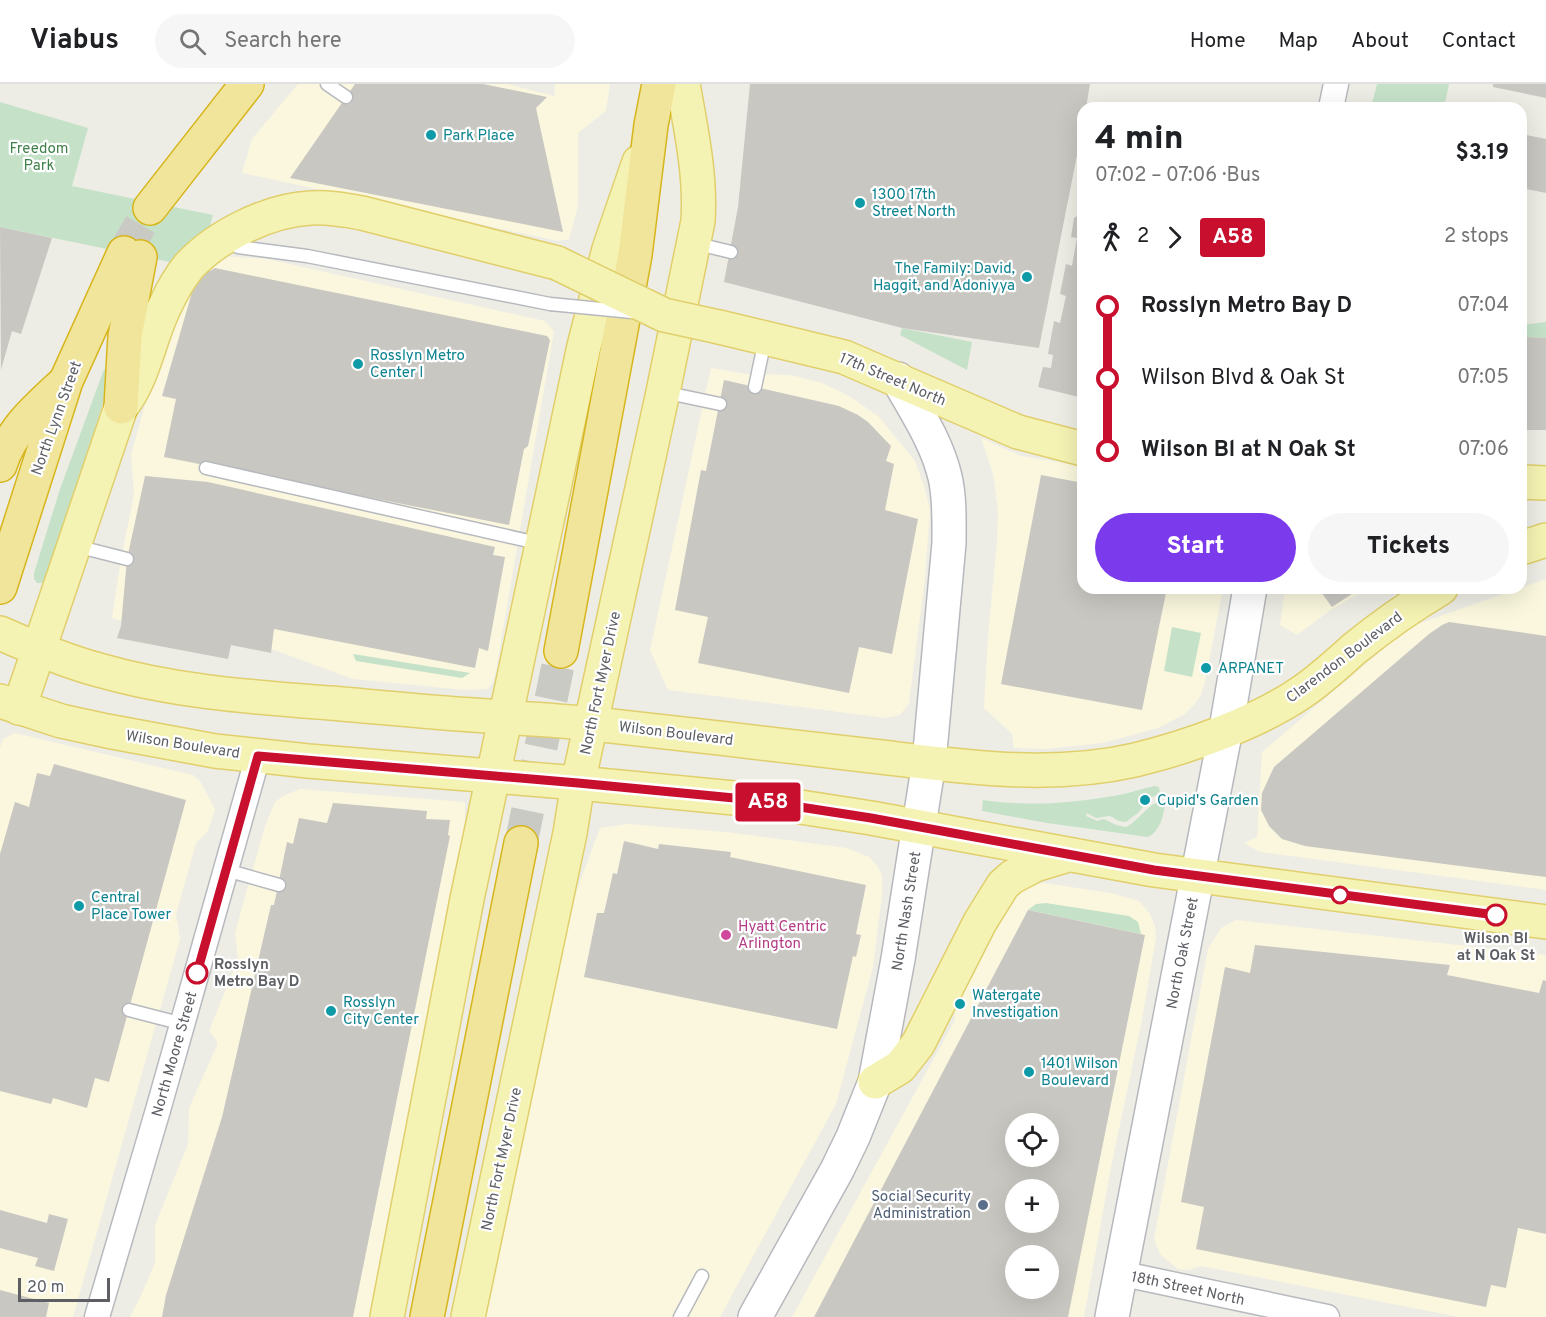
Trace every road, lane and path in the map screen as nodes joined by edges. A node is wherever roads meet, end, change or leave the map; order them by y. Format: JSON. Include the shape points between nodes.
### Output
{"nodes":[{"id":1,"x":247,"y":84,"type":"edge"},
{"id":2,"x":327,"y":84,"type":"edge"},
{"id":3,"x":659,"y":84,"type":"edge"},
{"id":4,"x":683,"y":84,"type":"edge"},
{"id":5,"x":1336,"y":84,"type":"edge"},
{"id":6,"x":346,"y":97,"type":"dead end"},
{"id":7,"x":1332,"y":102,"type":"edge"},
{"id":8,"x":651,"y":125,"type":"junction"},
{"id":9,"x":150,"y":208,"type":"tunnel mouth"},
{"id":10,"x":693,"y":243,"type":"junction"},
{"id":11,"x":238,"y":247,"type":"dead end"},
{"id":12,"x":731,"y":252,"type":"dead end"},
{"id":13,"x":664,"y":315,"type":"junction"},
{"id":14,"x":765,"y":339,"type":"junction"},
{"id":15,"x":898,"y":379,"type":"junction"},
{"id":16,"x":66,"y":381,"type":"junction"},
{"id":17,"x":754,"y":387,"type":"dead end"},
{"id":18,"x":663,"y":392,"type":"junction"},
{"id":19,"x":720,"y":404,"type":"dead end"},
{"id":20,"x":121,"y":406,"type":"junction"},
{"id":21,"x":1077,"y":447,"type":"edge"},
{"id":22,"x":0,"y":465,"type":"edge"},
{"id":23,"x":206,"y":468,"type":"dead end"},
{"id":24,"x":1527,"y":482,"type":"edge"},
{"id":25,"x":1546,"y":483,"type":"edge"},
{"id":26,"x":1546,"y":540,"type":"edge"},
{"id":27,"x":74,"y":545,"type":"junction"},
{"id":28,"x":543,"y":545,"type":"junction"},
{"id":29,"x":1527,"y":546,"type":"edge"},
{"id":30,"x":127,"y":560,"type":"dead end"},
{"id":31,"x":0,"y":587,"type":"edge"},
{"id":32,"x":1249,"y":594,"type":"edge"},
{"id":33,"x":1431,"y":594,"type":"edge"},
{"id":34,"x":0,"y":633,"type":"edge"},
{"id":35,"x":39,"y":649,"type":"junction"},
{"id":36,"x":561,"y":651,"type":"tunnel mouth"},
{"id":37,"x":9,"y":704,"type":"edge"},
{"id":38,"x":505,"y":717,"type":"junction"},
{"id":39,"x":591,"y":724,"type":"junction"},
{"id":40,"x":1226,"y":729,"type":"junction"},
{"id":41,"x":258,"y":756,"type":"junction"},
{"id":42,"x":929,"y":762,"type":"junction"},
{"id":43,"x":494,"y":776,"type":"junction"},
{"id":44,"x":578,"y":783,"type":"junction"},
{"id":45,"x":919,"y":828,"type":"junction"},
{"id":46,"x":521,"y":843,"type":"tunnel mouth"},
{"id":47,"x":1073,"y":854,"type":"junction"},
{"id":48,"x":226,"y":870,"type":"junction"},
{"id":49,"x":1198,"y":876,"type":"junction"},
{"id":50,"x":279,"y":885,"type":"dead end"},
{"id":51,"x":1546,"y":922,"type":"edge"},
{"id":52,"x":129,"y":1010,"type":"dead end"},
{"id":53,"x":183,"y":1024,"type":"junction"},
{"id":54,"x":874,"y":1082,"type":"junction"},
{"id":55,"x":1119,"y":1273,"type":"junction"},
{"id":56,"x":702,"y":1276,"type":"dead end"},
{"id":57,"x":97,"y":1317,"type":"edge"},
{"id":58,"x":387,"y":1317,"type":"edge"},
{"id":59,"x":427,"y":1317,"type":"edge"},
{"id":60,"x":468,"y":1317,"type":"edge"},
{"id":61,"x":680,"y":1317,"type":"edge"},
{"id":62,"x":755,"y":1317,"type":"edge"},
{"id":63,"x":1112,"y":1317,"type":"edge"},
{"id":64,"x":1327,"y":1317,"type":"edge"}],
"edges":[{"from":1,"to":9,"type":"highway"},
{"from":2,"to":6,"type":"lane"},
{"from":3,"to":8,"type":"highway"},
{"from":4,"to":10,"type":"main road","name":"North Fort Myer Drive","via":[[699,178]]},
{"from":5,"to":7,"type":"street"},
{"from":8,"to":28,"type":"main road","via":[[609,249],[584,346]]},
{"from":8,"to":36,"type":"highway","via":[[635,255]]},
{"from":10,"to":12,"type":"lane"},
{"from":10,"to":18,"type":"main road","name":"North Fort Myer Drive"},
{"from":11,"to":13,"type":"lane","bridge":true,"via":[[307,255],[550,304]]},
{"from":13,"to":14,"type":"main road","name":"17th Street North","bridge":true},
{"from":13,"to":20,"type":"main road","name":"17th Street North","bridge":true,"via":[[557,263],[362,213],[310,208],[265,217],[222,238],[189,267],[165,304],[134,387]]},
{"from":14,"to":15,"type":"main road","name":"17th Street North","via":[[844,357]]},
{"from":14,"to":17,"type":"lane"},
{"from":15,"to":21,"type":"main road","name":"17th Street North","via":[[1018,432]]},
{"from":15,"to":42,"type":"street","name":"North Nash Street","via":[[938,455],[947,489],[949,543]]},
{"from":16,"to":20,"type":"highway","name":"North Lynn Street","via":[[132,255]]},
{"from":16,"to":22,"type":"highway","via":[[22,423]]},
{"from":16,"to":31,"type":"highway","name":"North Lynn Street"},
{"from":18,"to":19,"type":"lane"},
{"from":18,"to":39,"type":"main road","name":"North Fort Myer Drive"},
{"from":20,"to":27,"type":"main road","name":"17th Street North"},
{"from":23,"to":28,"type":"lane"},
{"from":24,"to":25,"type":"main road"},
{"from":26,"to":29,"type":"main road"},
{"from":27,"to":30,"type":"lane"},
{"from":27,"to":35,"type":"main road","name":"17th Street North"},
{"from":28,"to":38,"type":"main road"},
{"from":32,"to":40,"type":"street","name":"North Oak Street"},
{"from":33,"to":40,"type":"main road","name":"Clarendon Boulevard","via":[[1396,616],[1300,694],[1272,711]]},
{"from":34,"to":35,"type":"main road","name":"Wilson Boulevard"},
{"from":35,"to":37,"type":"main road","name":"17th Street North"},
{"from":35,"to":38,"type":"main road","name":"Wilson Boulevard","via":[[101,671],[213,693]]},
{"from":37,"to":41,"type":"main road","name":"Wilson Boulevard","via":[[128,736]]},
{"from":38,"to":39,"type":"main road","name":"Wilson Boulevard"},
{"from":38,"to":43,"type":"main road"},
{"from":39,"to":42,"type":"main road","name":"Wilson Boulevard"},
{"from":39,"to":44,"type":"main road","name":"North Fort Myer Drive"},
{"from":40,"to":42,"type":"main road","name":"Clarendon Boulevard","via":[[1155,754],[1082,769],[1031,771]]},
{"from":40,"to":49,"type":"street","name":"North Oak Street"},
{"from":41,"to":43,"type":"main road","name":"Wilson Boulevard"},
{"from":41,"to":48,"type":"street","name":"North Moore Street"},
{"from":42,"to":45,"type":"street","name":"North Nash Street"},
{"from":43,"to":44,"type":"main road","name":"Wilson Boulevard"},
{"from":43,"to":58,"type":"main road"},
{"from":44,"to":45,"type":"main road","name":"Wilson Boulevard","via":[[755,800]]},
{"from":44,"to":60,"type":"main road","name":"North Fort Myer Drive"},
{"from":45,"to":47,"type":"main road","name":"Wilson Boulevard"},
{"from":45,"to":54,"type":"street","name":"North Nash Street"},
{"from":46,"to":59,"type":"highway"},
{"from":47,"to":49,"type":"main road","name":"Wilson Boulevard"},
{"from":47,"to":54,"type":"main road","via":[[1035,865],[1004,885],[980,922],[918,1044],[900,1067]]},
{"from":48,"to":50,"type":"lane"},
{"from":48,"to":53,"type":"street","name":"North Moore Street"},
{"from":49,"to":51,"type":"main road","name":"Wilson Boulevard"},
{"from":49,"to":55,"type":"street","name":"North Oak Street"},
{"from":52,"to":53,"type":"lane"},
{"from":53,"to":57,"type":"street","name":"North Moore Street"},
{"from":54,"to":62,"type":"street","name":"North Nash Street","via":[[837,1170]]},
{"from":55,"to":63,"type":"street","name":"North Oak Street"},
{"from":55,"to":64,"type":"street","name":"18th Street North"},
{"from":56,"to":61,"type":"lane"}]}
